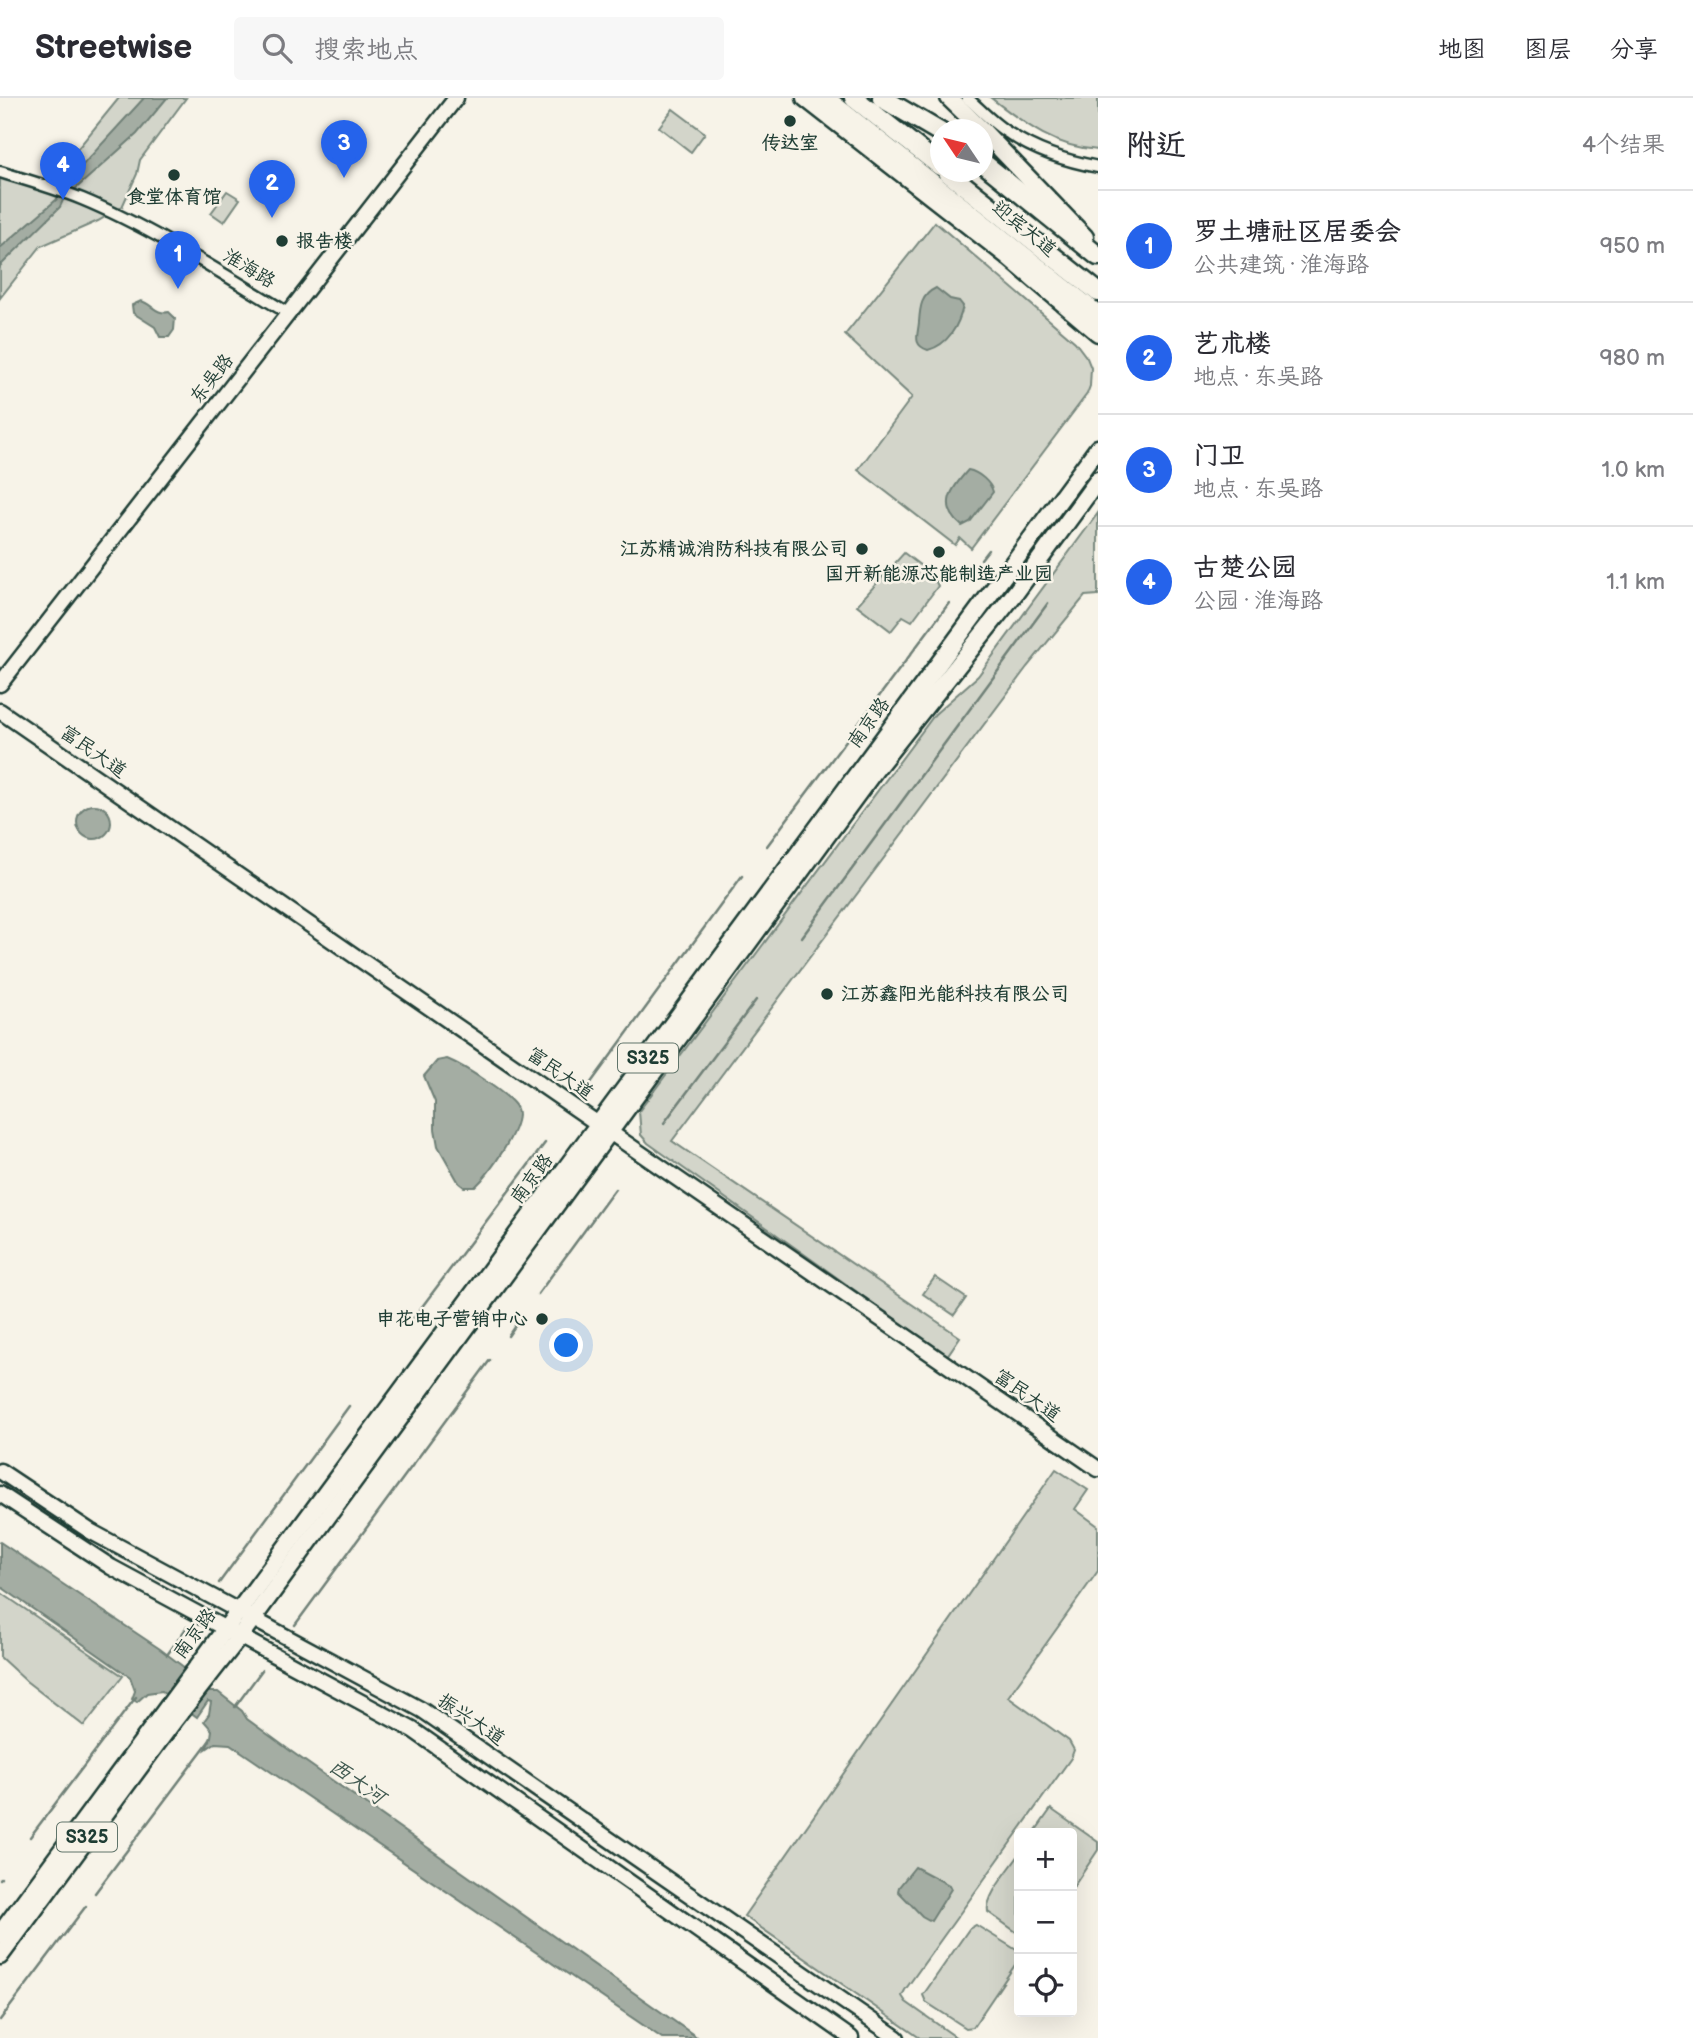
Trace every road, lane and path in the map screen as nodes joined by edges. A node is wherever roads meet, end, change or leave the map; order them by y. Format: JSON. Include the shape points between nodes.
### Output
{"nodes":[{"id":1,"x":456,"y":98,"type":"edge"},
{"id":2,"x":805,"y":98,"type":"edge"},
{"id":3,"x":825,"y":98,"type":"edge"},
{"id":4,"x":855,"y":98,"type":"edge"},
{"id":5,"x":881,"y":98,"type":"edge"},
{"id":6,"x":949,"y":98,"type":"edge"},
{"id":7,"x":967,"y":98,"type":"edge"},
{"id":8,"x":971,"y":119,"type":"edge"},
{"id":9,"x":930,"y":126,"type":"edge"},
{"id":10,"x":993,"y":141,"type":"edge"},
{"id":11,"x":930,"y":158,"type":"edge"},
{"id":12,"x":1098,"y":167,"type":"edge"},
{"id":13,"x":993,"y":171,"type":"edge"},
{"id":14,"x":0,"y":172,"type":"edge"},
{"id":15,"x":1025,"y":174,"type":"junction"},
{"id":16,"x":960,"y":182,"type":"edge"},
{"id":17,"x":1098,"y":241,"type":"edge"},
{"id":18,"x":1098,"y":248,"type":"edge"},
{"id":19,"x":1098,"y":256,"type":"edge"},
{"id":20,"x":1098,"y":292,"type":"edge"},
{"id":21,"x":288,"y":313,"type":"junction"},
{"id":22,"x":1091,"y":317,"type":"edge"},
{"id":23,"x":1098,"y":336,"type":"edge"},
{"id":24,"x":1098,"y":438,"type":"edge"},
{"id":25,"x":1098,"y":448,"type":"edge"},
{"id":26,"x":1098,"y":480,"type":"edge"},
{"id":27,"x":1071,"y":486,"type":"junction"},
{"id":28,"x":1098,"y":488,"type":"edge"},
{"id":29,"x":1027,"y":577,"type":"junction"},
{"id":30,"x":0,"y":684,"type":"edge"},
{"id":31,"x":0,"y":711,"type":"edge"},
{"id":32,"x":604,"y":1128,"type":"junction"},
{"id":33,"x":1097,"y":1466,"type":"edge"},
{"id":34,"x":0,"y":1471,"type":"edge"},
{"id":35,"x":0,"y":1494,"type":"edge"},
{"id":36,"x":246,"y":1614,"type":"junction"},
{"id":37,"x":233,"y":1632,"type":"junction"},
{"id":38,"x":169,"y":1715,"type":"junction"},
{"id":39,"x":0,"y":1934,"type":"edge"},
{"id":40,"x":0,"y":1956,"type":"edge"},
{"id":41,"x":851,"y":2038,"type":"edge"},
{"id":42,"x":897,"y":2038,"type":"edge"}],
"edges":[{"from":1,"to":21,"type":"street","name":"东吴路"},
{"from":2,"to":22,"type":"main road"},
{"from":3,"to":22,"type":"highway","name":"迎宾大道"},
{"from":4,"to":11,"type":"highway"},
{"from":5,"to":9,"type":"highway"},
{"from":6,"to":8,"type":"main road"},
{"from":7,"to":12,"type":"street","via":[[1026,144],[1062,161]]},
{"from":10,"to":15,"type":"main road"},
{"from":13,"to":19,"type":"highway"},
{"from":14,"to":21,"type":"street","name":"淮海路","via":[[81,198],[187,252]]},
{"from":15,"to":17,"type":"main road"},
{"from":15,"to":18,"type":"main road"},
{"from":16,"to":20,"type":"highway","name":"迎宾大道"},
{"from":21,"to":30,"type":"street","name":"东吴路"},
{"from":22,"to":23,"type":"main road"},
{"from":24,"to":27,"type":"main road"},
{"from":25,"to":27,"type":"main road","name":"南京路","number":"S325"},
{"from":26,"to":29,"type":"main road","name":"南京路","number":"S325"},
{"from":27,"to":32,"type":"main road","name":"南京路","number":"S325"},
{"from":28,"to":29,"type":"main road"},
{"from":29,"to":32,"type":"main road","name":"南京路","number":"S325"},
{"from":31,"to":32,"type":"street","name":"富民大道"},
{"from":32,"to":33,"type":"street","name":"富民大道"},
{"from":32,"to":36,"type":"main road","name":"南京路","number":"S325"},
{"from":34,"to":36,"type":"street","name":"振兴大道","via":[[90,1531]]},
{"from":35,"to":37,"type":"street","via":[[111,1567]]},
{"from":36,"to":37,"type":"main road","name":"南京路","number":"S325"},
{"from":36,"to":42,"type":"street","name":"振兴大道","via":[[422,1710]]},
{"from":37,"to":38,"type":"main road","name":"南京路","number":"S325"},
{"from":37,"to":41,"type":"street","via":[[413,1730]]},
{"from":38,"to":39,"type":"main road","name":"南京路","number":"S325"},
{"from":38,"to":40,"type":"main road","name":"南京路","number":"S325"}]}
